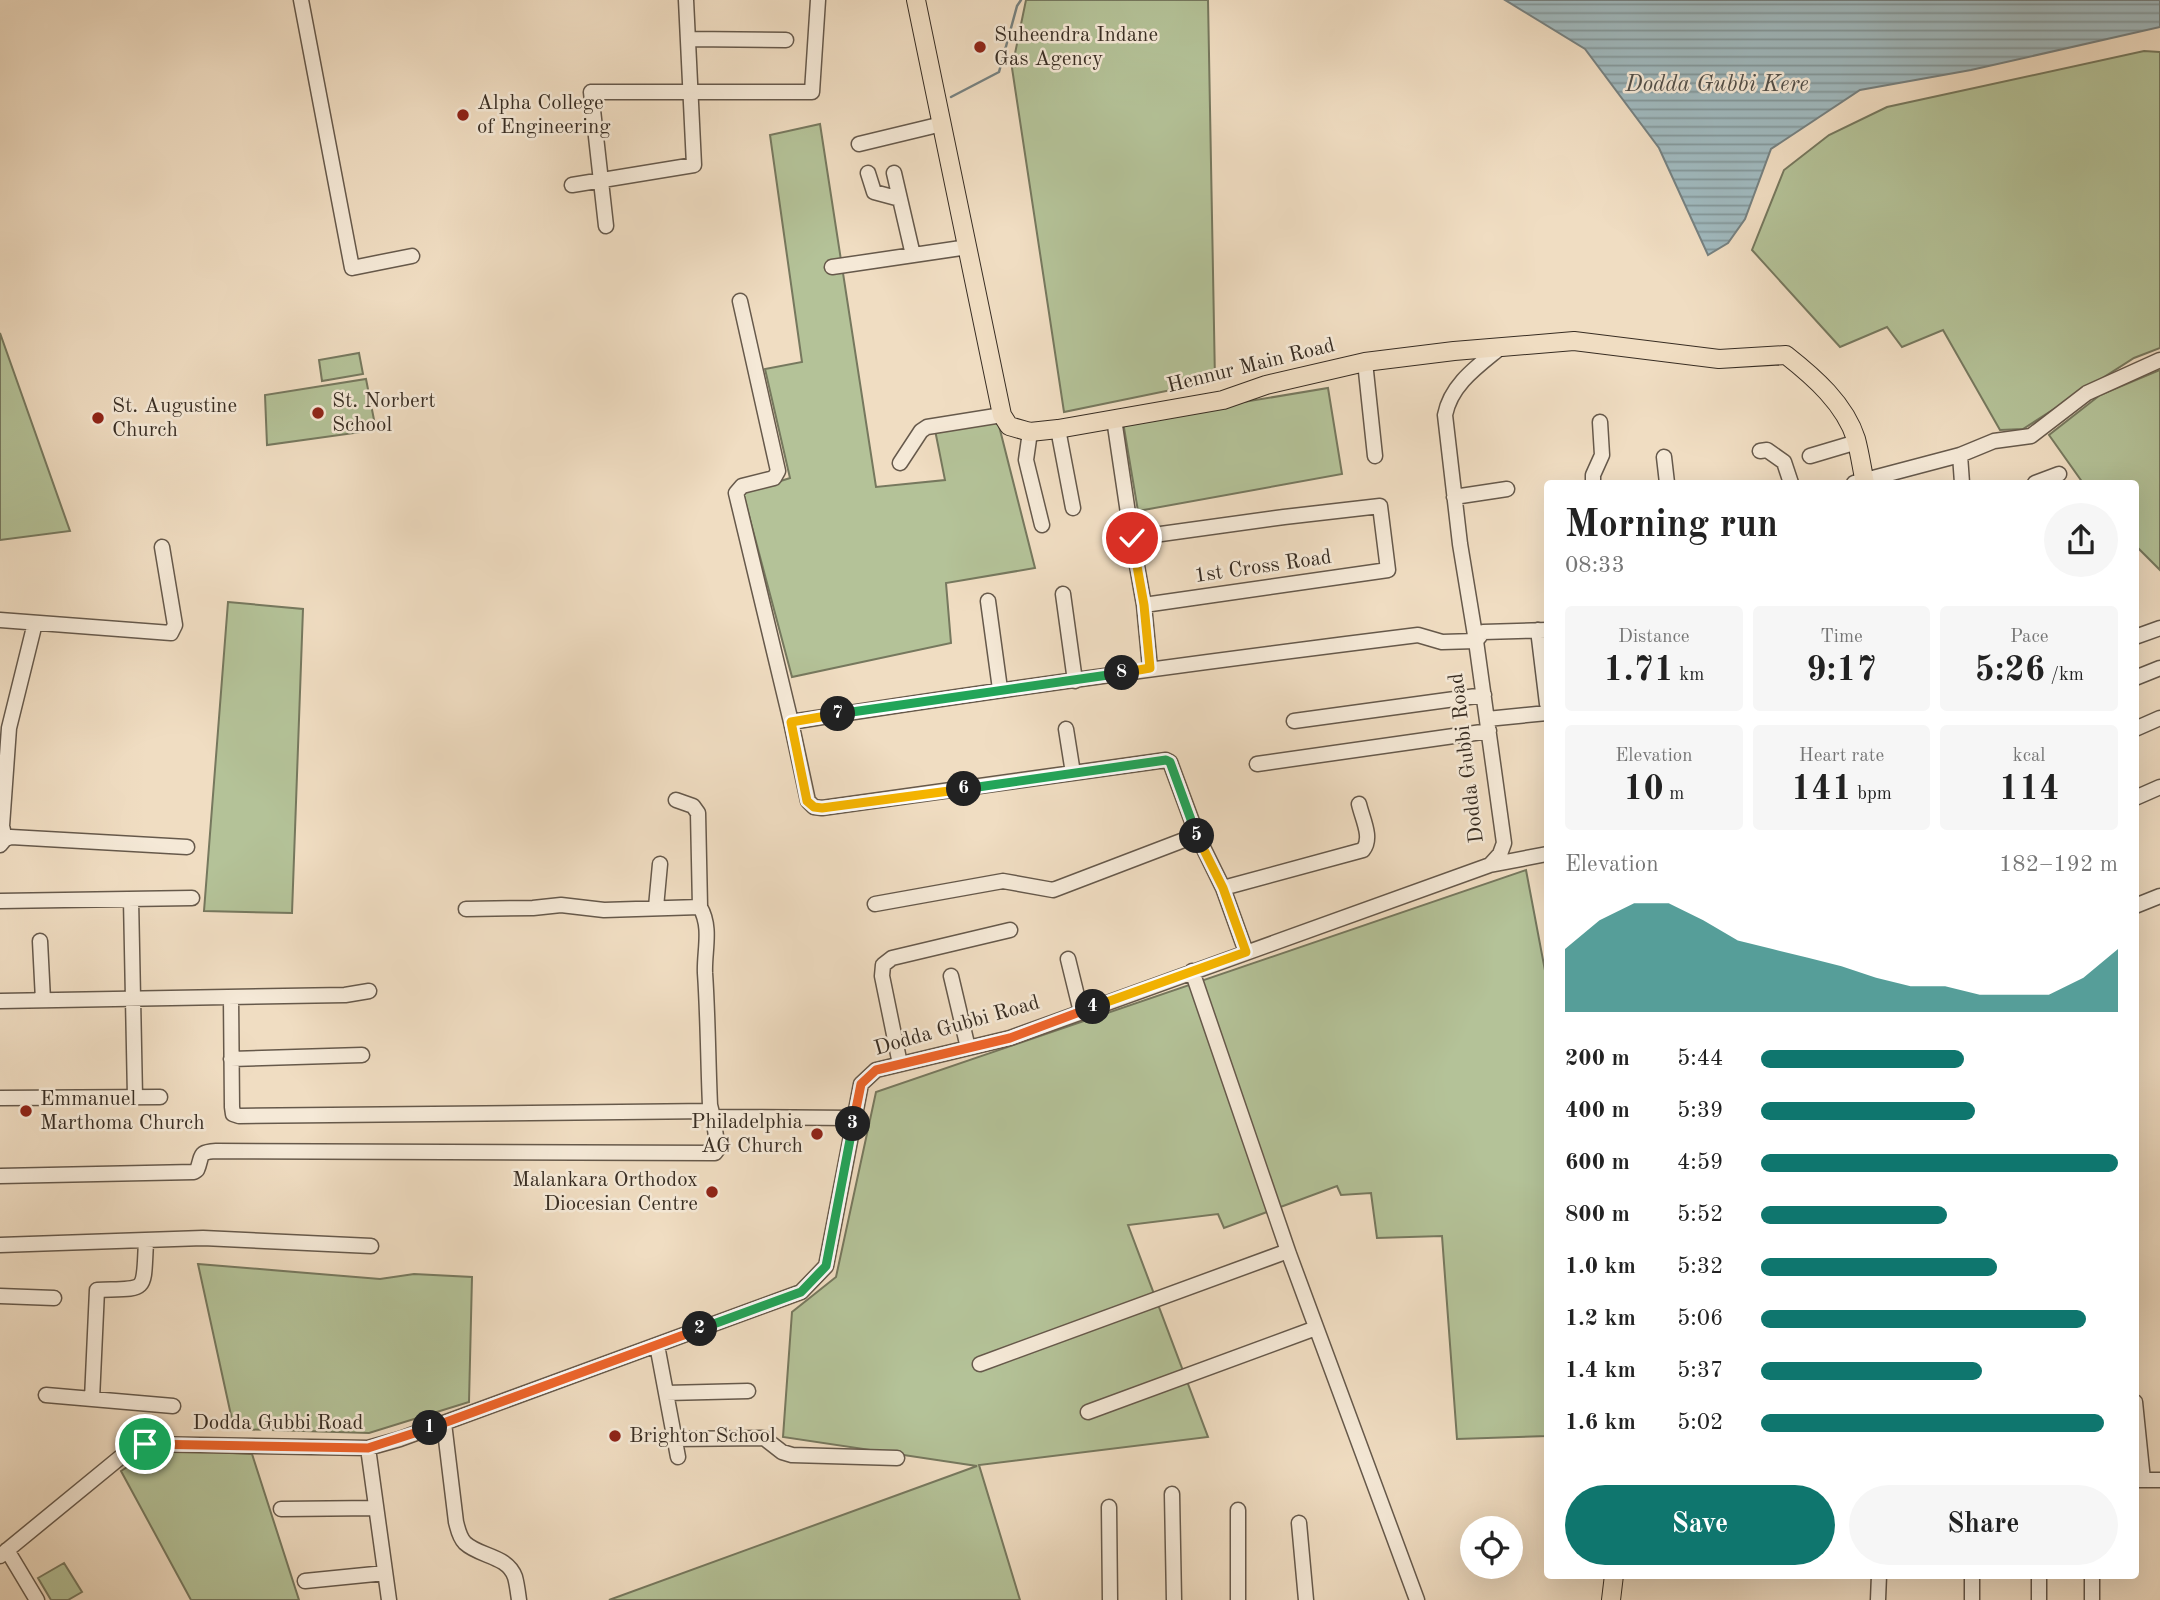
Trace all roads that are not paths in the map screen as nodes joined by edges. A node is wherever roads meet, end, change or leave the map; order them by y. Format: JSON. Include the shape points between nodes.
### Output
{"nodes":[{"id":1,"x":301,"y":0,"type":"edge"},
{"id":2,"x":686,"y":0,"type":"edge"},
{"id":3,"x":818,"y":0,"type":"edge"},
{"id":4,"x":916,"y":0,"type":"edge"},
{"id":5,"x":688,"y":40,"type":"junction"},
{"id":6,"x":786,"y":40,"type":"dead end"},
{"id":7,"x":691,"y":90,"type":"junction"},
{"id":8,"x":942,"y":124,"type":"junction"},
{"id":9,"x":859,"y":144,"type":"dead end"},
{"id":10,"x":868,"y":173,"type":"dead end"},
{"id":11,"x":894,"y":173,"type":"dead end"},
{"id":12,"x":600,"y":180,"type":"junction"},
{"id":13,"x":572,"y":185,"type":"dead end"},
{"id":14,"x":900,"y":199,"type":"junction"},
{"id":15,"x":606,"y":226,"type":"dead end"},
{"id":16,"x":968,"y":247,"type":"junction"},
{"id":17,"x":913,"y":255,"type":"junction"},
{"id":18,"x":412,"y":256,"type":"dead end"},
{"id":19,"x":832,"y":267,"type":"dead end"},
{"id":20,"x":740,"y":301,"type":"dead end"},
{"id":21,"x":1501,"y":347,"type":"junction"},
{"id":22,"x":2160,"y":359,"type":"edge"},
{"id":23,"x":1365,"y":362,"type":"junction"},
{"id":24,"x":1002,"y":415,"type":"junction"},
{"id":25,"x":1114,"y":419,"type":"junction"},
{"id":26,"x":1600,"y":422,"type":"dead end"},
{"id":27,"x":1058,"y":429,"type":"junction"},
{"id":28,"x":1030,"y":432,"type":"junction"},
{"id":29,"x":1857,"y":442,"type":"junction"},
{"id":30,"x":1760,"y":451,"type":"dead end"},
{"id":31,"x":1375,"y":456,"type":"dead end"},
{"id":32,"x":1810,"y":456,"type":"dead end"},
{"id":33,"x":1960,"y":456,"type":"junction"},
{"id":34,"x":1664,"y":457,"type":"dead end"},
{"id":35,"x":900,"y":463,"type":"dead end"},
{"id":36,"x":2059,"y":474,"type":"dead end"},
{"id":37,"x":1593,"y":480,"type":"edge"},
{"id":38,"x":1667,"y":480,"type":"edge"},
{"id":39,"x":1790,"y":480,"type":"edge"},
{"id":40,"x":1861,"y":480,"type":"edge"},
{"id":41,"x":1869,"y":480,"type":"edge"},
{"id":42,"x":1962,"y":480,"type":"edge"},
{"id":43,"x":2043,"y":480,"type":"edge"},
{"id":44,"x":1507,"y":489,"type":"dead end"},
{"id":45,"x":1454,"y":498,"type":"junction"},
{"id":46,"x":1073,"y":508,"type":"dead end"},
{"id":47,"x":1128,"y":513,"type":"dead end"},
{"id":48,"x":1042,"y":525,"type":"dead end"},
{"id":49,"x":162,"y":547,"type":"dead end"},
{"id":50,"x":1063,"y":594,"type":"dead end"},
{"id":51,"x":988,"y":601,"type":"dead end"},
{"id":52,"x":1144,"y":605,"type":"junction"},
{"id":53,"x":0,"y":620,"type":"edge"},
{"id":54,"x":35,"y":623,"type":"junction"},
{"id":55,"x":2160,"y":628,"type":"edge"},
{"id":56,"x":1542,"y":630,"type":"edge"},
{"id":57,"x":2139,"y":636,"type":"edge"},
{"id":58,"x":1476,"y":641,"type":"junction"},
{"id":59,"x":1544,"y":660,"type":"edge"},
{"id":60,"x":1150,"y":668,"type":"junction"},
{"id":61,"x":2160,"y":668,"type":"edge"},
{"id":62,"x":2139,"y":676,"type":"edge"},
{"id":63,"x":1075,"y":681,"type":"junction"},
{"id":64,"x":1000,"y":689,"type":"junction"},
{"id":65,"x":1484,"y":695,"type":"junction"},
{"id":66,"x":1544,"y":714,"type":"edge"},
{"id":67,"x":2160,"y":718,"type":"edge"},
{"id":68,"x":1294,"y":721,"type":"dead end"},
{"id":69,"x":791,"y":722,"type":"junction"},
{"id":70,"x":1488,"y":725,"type":"junction"},
{"id":71,"x":2139,"y":727,"type":"edge"},
{"id":72,"x":1066,"y":729,"type":"dead end"},
{"id":73,"x":1257,"y":764,"type":"dead end"},
{"id":74,"x":1073,"y":773,"type":"junction"},
{"id":75,"x":2160,"y":787,"type":"edge"},
{"id":76,"x":2139,"y":796,"type":"edge"},
{"id":77,"x":676,"y":800,"type":"dead end"},
{"id":78,"x":1359,"y":804,"type":"dead end"},
{"id":79,"x":1197,"y":835,"type":"junction"},
{"id":80,"x":2,"y":842,"type":"edge"},
{"id":81,"x":187,"y":848,"type":"dead end"},
{"id":82,"x":1544,"y":855,"type":"edge"},
{"id":83,"x":660,"y":864,"type":"dead end"},
{"id":84,"x":1490,"y":865,"type":"junction"},
{"id":85,"x":1223,"y":888,"type":"junction"},
{"id":86,"x":2160,"y":896,"type":"edge"},
{"id":87,"x":192,"y":898,"type":"dead end"},
{"id":88,"x":131,"y":899,"type":"junction"},
{"id":89,"x":0,"y":901,"type":"edge"},
{"id":90,"x":875,"y":904,"type":"dead end"},
{"id":91,"x":2139,"y":904,"type":"edge"},
{"id":92,"x":656,"y":907,"type":"junction"},
{"id":93,"x":700,"y":907,"type":"junction"},
{"id":94,"x":466,"y":909,"type":"dead end"},
{"id":95,"x":1010,"y":930,"type":"dead end"},
{"id":96,"x":40,"y":941,"type":"dead end"},
{"id":97,"x":1246,"y":952,"type":"junction"},
{"id":98,"x":1068,"y":960,"type":"dead end"},
{"id":99,"x":1192,"y":971,"type":"junction"},
{"id":100,"x":951,"y":976,"type":"dead end"},
{"id":101,"x":369,"y":991,"type":"dead end"},
{"id":102,"x":231,"y":997,"type":"junction"},
{"id":103,"x":134,"y":999,"type":"junction"},
{"id":104,"x":43,"y":1000,"type":"junction"},
{"id":105,"x":0,"y":1001,"type":"edge"},
{"id":106,"x":1081,"y":1012,"type":"junction"},
{"id":107,"x":968,"y":1048,"type":"junction"},
{"id":108,"x":362,"y":1055,"type":"dead end"},
{"id":109,"x":231,"y":1059,"type":"junction"},
{"id":110,"x":900,"y":1064,"type":"junction"},
{"id":111,"x":135,"y":1097,"type":"junction"},
{"id":112,"x":160,"y":1097,"type":"dead end"},
{"id":113,"x":0,"y":1098,"type":"edge"},
{"id":114,"x":712,"y":1114,"type":"junction"},
{"id":115,"x":854,"y":1118,"type":"junction"},
{"id":116,"x":0,"y":1175,"type":"edge"},
{"id":117,"x":146,"y":1241,"type":"junction"},
{"id":118,"x":0,"y":1245,"type":"edge"},
{"id":119,"x":371,"y":1246,"type":"dead end"},
{"id":120,"x":1288,"y":1251,"type":"junction"},
{"id":121,"x":0,"y":1296,"type":"edge"},
{"id":122,"x":54,"y":1298,"type":"dead end"},
{"id":123,"x":1316,"y":1328,"type":"junction"},
{"id":124,"x":657,"y":1345,"type":"junction"},
{"id":125,"x":980,"y":1364,"type":"dead end"},
{"id":126,"x":748,"y":1391,"type":"dead end"},
{"id":127,"x":666,"y":1393,"type":"junction"},
{"id":128,"x":46,"y":1395,"type":"dead end"},
{"id":129,"x":92,"y":1399,"type":"junction"},
{"id":130,"x":173,"y":1406,"type":"dead end"},
{"id":131,"x":1088,"y":1412,"type":"dead end"},
{"id":132,"x":444,"y":1423,"type":"junction"},
{"id":133,"x":675,"y":1439,"type":"junction"},
{"id":134,"x":368,"y":1448,"type":"junction"},
{"id":135,"x":678,"y":1457,"type":"dead end"},
{"id":136,"x":898,"y":1458,"type":"dead end"},
{"id":137,"x":2139,"y":1480,"type":"edge"},
{"id":138,"x":2160,"y":1480,"type":"edge"},
{"id":139,"x":1172,"y":1494,"type":"dead end"},
{"id":140,"x":1110,"y":1507,"type":"dead end"},
{"id":141,"x":376,"y":1508,"type":"junction"},
{"id":142,"x":281,"y":1509,"type":"dead end"},
{"id":143,"x":1238,"y":1510,"type":"dead end"},
{"id":144,"x":1299,"y":1523,"type":"dead end"},
{"id":145,"x":4,"y":1553,"type":"edge"},
{"id":146,"x":385,"y":1573,"type":"junction"},
{"id":147,"x":1614,"y":1579,"type":"edge"},
{"id":148,"x":1879,"y":1579,"type":"edge"},
{"id":149,"x":1972,"y":1579,"type":"edge"},
{"id":150,"x":2039,"y":1579,"type":"edge"},
{"id":151,"x":2092,"y":1579,"type":"edge"},
{"id":152,"x":305,"y":1581,"type":"dead end"},
{"id":153,"x":37,"y":1600,"type":"edge"},
{"id":154,"x":388,"y":1600,"type":"edge"},
{"id":155,"x":519,"y":1600,"type":"edge"},
{"id":156,"x":1110,"y":1600,"type":"edge"},
{"id":157,"x":1174,"y":1600,"type":"edge"},
{"id":158,"x":1238,"y":1600,"type":"edge"},
{"id":159,"x":1306,"y":1600,"type":"edge"},
{"id":160,"x":1417,"y":1600,"type":"edge"},
{"id":161,"x":1611,"y":1600,"type":"edge"},
{"id":162,"x":1878,"y":1600,"type":"edge"},
{"id":163,"x":1972,"y":1600,"type":"edge"},
{"id":164,"x":2039,"y":1600,"type":"edge"},
{"id":165,"x":2092,"y":1600,"type":"edge"}],
"edges":[{"from":1,"to":18,"type":"street","via":[[352,268]]},
{"from":2,"to":5,"type":"street"},
{"from":3,"to":7,"type":"street","via":[[812,92]]},
{"from":4,"to":8,"type":"main road"},
{"from":5,"to":6,"type":"street"},
{"from":5,"to":7,"type":"street"},
{"from":7,"to":12,"type":"street","via":[[694,164]]},
{"from":7,"to":12,"type":"street","via":[[592,92]]},
{"from":8,"to":9,"type":"street"},
{"from":8,"to":16,"type":"main road"},
{"from":10,"to":14,"type":"street","via":[[874,192]]},
{"from":11,"to":14,"type":"street"},
{"from":12,"to":13,"type":"street"},
{"from":12,"to":15,"type":"street"},
{"from":14,"to":17,"type":"street"},
{"from":16,"to":17,"type":"street"},
{"from":16,"to":24,"type":"main road"},
{"from":17,"to":19,"type":"street"},
{"from":20,"to":69,"type":"street","via":[[779,471],[774,478],[742,486],[736,493]]},
{"from":21,"to":23,"type":"main road","name":"Hennur Main Road"},
{"from":21,"to":29,"type":"main road","name":"Hennur Main Road","via":[[1574,341],[1719,359],[1786,355],[1818,381]]},
{"from":21,"to":45,"type":"street","name":"Dodda Gubbi Road","via":[[1472,371],[1449,400],[1444,426]]},
{"from":22,"to":33,"type":"street","via":[[2087,393],[2031,436],[1994,441]]},
{"from":23,"to":25,"type":"main road","name":"Hennur Main Road","via":[[1223,400]]},
{"from":23,"to":31,"type":"street"},
{"from":24,"to":28,"type":"main road","via":[[1009,426]]},
{"from":24,"to":35,"type":"street","via":[[927,427]]},
{"from":25,"to":27,"type":"main road","name":"Hennur Main Road"},
{"from":25,"to":47,"type":"street"},
{"from":26,"to":37,"type":"street","via":[[1602,455]]},
{"from":27,"to":28,"type":"main road","name":"Hennur Main Road"},
{"from":27,"to":46,"type":"street"},
{"from":28,"to":48,"type":"street","via":[[1026,460]]},
{"from":29,"to":32,"type":"street"},
{"from":29,"to":40,"type":"main road","name":"Hennur Main Road"},
{"from":30,"to":39,"type":"street","via":[[1767,450],[1784,462]]},
{"from":33,"to":41,"type":"street"},
{"from":33,"to":42,"type":"street"},
{"from":34,"to":38,"type":"street"},
{"from":36,"to":43,"type":"street"},
{"from":44,"to":45,"type":"street"},
{"from":45,"to":58,"type":"street","name":"Dodda Gubbi Road"},
{"from":49,"to":54,"type":"street","via":[[175,625],[171,633]]},
{"from":50,"to":63,"type":"street"},
{"from":51,"to":64,"type":"street"},
{"from":52,"to":52,"type":"street","name":"1st Cross Road","via":[[1388,570],[1380,506],[1132,538]]},
{"from":52,"to":60,"type":"street"},
{"from":53,"to":54,"type":"street"},
{"from":54,"to":80,"type":"street","via":[[9,728]]},
{"from":55,"to":57,"type":"street"},
{"from":56,"to":58,"type":"street","via":[[1483,632]]},
{"from":56,"to":59,"type":"street"},
{"from":58,"to":60,"type":"street","via":[[1442,642],[1418,635]]},
{"from":58,"to":65,"type":"street","name":"Dodda Gubbi Road"},
{"from":60,"to":63,"type":"street"},
{"from":61,"to":62,"type":"street"},
{"from":63,"to":64,"type":"street"},
{"from":64,"to":69,"type":"street"},
{"from":65,"to":68,"type":"street"},
{"from":65,"to":70,"type":"street","name":"Dodda Gubbi Road"},
{"from":66,"to":70,"type":"street"},
{"from":67,"to":71,"type":"street"},
{"from":69,"to":74,"type":"street","via":[[807,801],[814,807]]},
{"from":70,"to":73,"type":"street"},
{"from":70,"to":84,"type":"street","name":"Dodda Gubbi Road","via":[[1504,843]]},
{"from":72,"to":74,"type":"street"},
{"from":74,"to":79,"type":"street","via":[[1170,762]]},
{"from":75,"to":76,"type":"street"},
{"from":77,"to":93,"type":"street","via":[[698,813]]},
{"from":78,"to":85,"type":"street","via":[[1368,838],[1363,850]]},
{"from":79,"to":85,"type":"street"},
{"from":79,"to":90,"type":"street","via":[[1053,890],[1003,881]]},
{"from":80,"to":81,"type":"street","via":[[12,837]]},
{"from":82,"to":84,"type":"street"},
{"from":83,"to":92,"type":"street"},
{"from":84,"to":97,"type":"street","name":"Dodda Gubbi Road"},
{"from":85,"to":97,"type":"street"},
{"from":86,"to":91,"type":"street"},
{"from":87,"to":88,"type":"street"},
{"from":88,"to":89,"type":"street"},
{"from":88,"to":103,"type":"street"},
{"from":92,"to":93,"type":"street"},
{"from":92,"to":94,"type":"street"},
{"from":93,"to":114,"type":"street","via":[[707,941]]},
{"from":95,"to":110,"type":"street","via":[[891,958],[883,965]]},
{"from":96,"to":104,"type":"street"},
{"from":97,"to":99,"type":"street","name":"Dodda Gubbi Road"},
{"from":98,"to":106,"type":"street"},
{"from":99,"to":106,"type":"street","name":"Dodda Gubbi Road"},
{"from":99,"to":120,"type":"street"},
{"from":100,"to":107,"type":"street"},
{"from":101,"to":102,"type":"street"},
{"from":102,"to":103,"type":"street"},
{"from":102,"to":109,"type":"street"},
{"from":103,"to":104,"type":"street"},
{"from":103,"to":111,"type":"street"},
{"from":104,"to":105,"type":"street"},
{"from":106,"to":107,"type":"street","name":"Dodda Gubbi Road"},
{"from":107,"to":110,"type":"street","name":"Dodda Gubbi Road"},
{"from":108,"to":109,"type":"street"},
{"from":109,"to":114,"type":"street","via":[[233,1114],[239,1116]]},
{"from":110,"to":115,"type":"street","name":"Dodda Gubbi Road","via":[[876,1070],[861,1084]]},
{"from":111,"to":112,"type":"street"},
{"from":111,"to":113,"type":"street"},
{"from":114,"to":115,"type":"street"},
{"from":114,"to":116,"type":"street","via":[[715,1153],[207,1151],[194,1172]]},
{"from":115,"to":124,"type":"street","name":"Dodda Gubbi Road","via":[[826,1266],[801,1292]]},
{"from":117,"to":118,"type":"street"},
{"from":117,"to":119,"type":"street","via":[[203,1238]]},
{"from":117,"to":129,"type":"street","via":[[141,1286],[97,1290]]},
{"from":120,"to":123,"type":"street"},
{"from":120,"to":125,"type":"street"},
{"from":121,"to":122,"type":"street"},
{"from":123,"to":131,"type":"street"},
{"from":123,"to":160,"type":"street"},
{"from":124,"to":127,"type":"street"},
{"from":124,"to":132,"type":"street","name":"Dodda Gubbi Road"},
{"from":126,"to":127,"type":"street"},
{"from":127,"to":133,"type":"street"},
{"from":128,"to":129,"type":"street"},
{"from":129,"to":130,"type":"street"},
{"from":132,"to":134,"type":"street","name":"Dodda Gubbi Road"},
{"from":132,"to":155,"type":"street","via":[[460,1536],[466,1544],[509,1567]]},
{"from":133,"to":135,"type":"street"},
{"from":133,"to":136,"type":"street","via":[[764,1438],[792,1455]]},
{"from":134,"to":141,"type":"street"},
{"from":134,"to":145,"type":"street","name":"Dodda Gubbi Road","via":[[145,1444],[128,1451]]},
{"from":137,"to":138,"type":"street"},
{"from":139,"to":157,"type":"street"},
{"from":140,"to":156,"type":"street"},
{"from":141,"to":142,"type":"street"},
{"from":141,"to":146,"type":"street"},
{"from":143,"to":158,"type":"street"},
{"from":144,"to":159,"type":"street"},
{"from":145,"to":153,"type":"street"},
{"from":146,"to":152,"type":"street"},
{"from":146,"to":154,"type":"street"},
{"from":147,"to":161,"type":"main road"},
{"from":148,"to":162,"type":"street"},
{"from":149,"to":163,"type":"street"},
{"from":150,"to":164,"type":"street"},
{"from":151,"to":165,"type":"street"}]}
